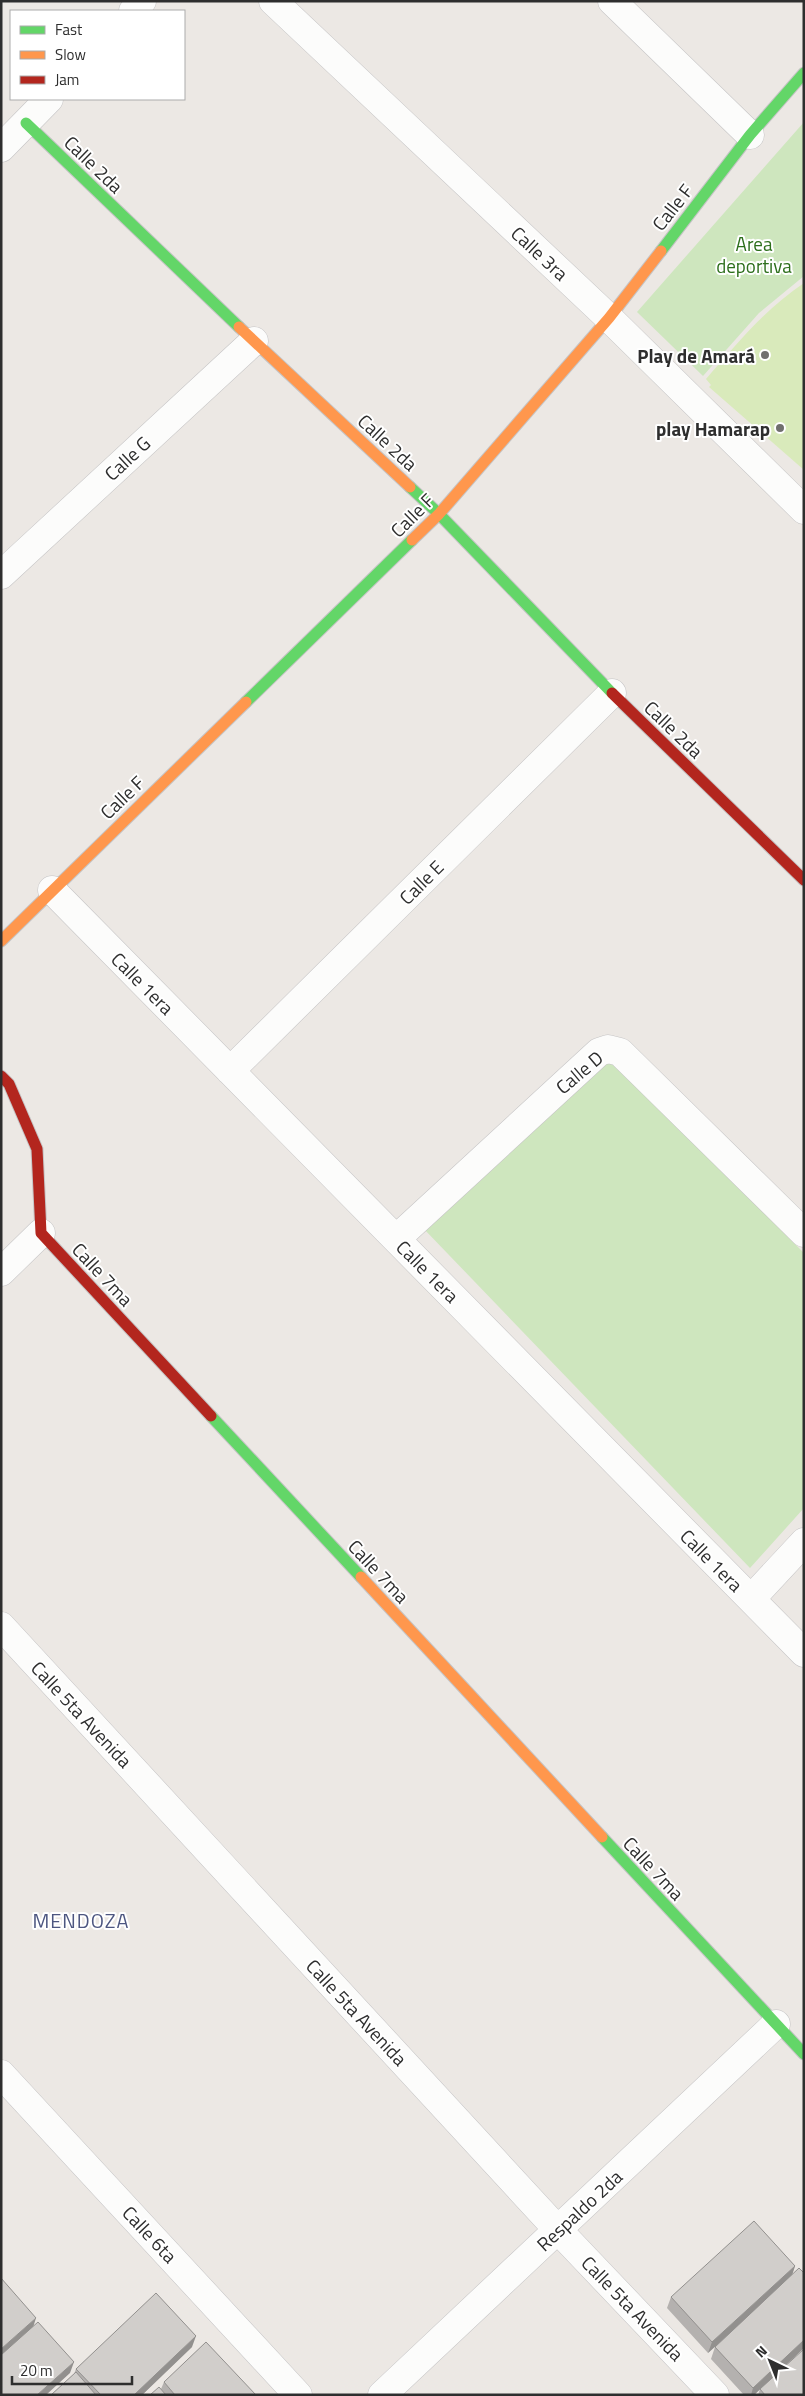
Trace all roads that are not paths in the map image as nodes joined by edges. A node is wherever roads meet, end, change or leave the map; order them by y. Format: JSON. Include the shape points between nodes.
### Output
{"nodes":[{"id":1,"x":273,"y":1,"type":"edge"},
{"id":2,"x":612,"y":1,"type":"edge"},
{"id":3,"x":804,"y":73,"type":"edge"},
{"id":4,"x":48,"y":100,"type":"edge"},
{"id":5,"x":26,"y":122,"type":"junction"},
{"id":6,"x":750,"y":135,"type":"junction"},
{"id":7,"x":1,"y":148,"type":"edge"},
{"id":8,"x":609,"y":318,"type":"junction"},
{"id":9,"x":254,"y":341,"type":"junction"},
{"id":10,"x":804,"y":510,"type":"edge"},
{"id":11,"x":439,"y":514,"type":"junction"},
{"id":12,"x":1,"y":575,"type":"edge"},
{"id":13,"x":612,"y":693,"type":"junction"},
{"id":14,"x":804,"y":880,"type":"edge"},
{"id":15,"x":52,"y":890,"type":"junction"},
{"id":16,"x":1,"y":942,"type":"edge"},
{"id":17,"x":230,"y":1071,"type":"junction"},
{"id":18,"x":1,"y":1076,"type":"edge"},
{"id":19,"x":41,"y":1233,"type":"junction"},
{"id":20,"x":804,"y":1233,"type":"edge"},
{"id":21,"x":396,"y":1239,"type":"junction"},
{"id":22,"x":1,"y":1272,"type":"edge"},
{"id":23,"x":804,"y":1542,"type":"edge"},
{"id":24,"x":751,"y":1599,"type":"junction"},
{"id":25,"x":1,"y":1626,"type":"edge"},
{"id":26,"x":804,"y":1653,"type":"edge"},
{"id":27,"x":776,"y":2024,"type":"junction"},
{"id":28,"x":804,"y":2054,"type":"edge"},
{"id":29,"x":1,"y":2074,"type":"edge"},
{"id":30,"x":558,"y":2230,"type":"junction"},
{"id":31,"x":298,"y":2395,"type":"edge"},
{"id":32,"x":382,"y":2395,"type":"edge"},
{"id":33,"x":715,"y":2395,"type":"edge"}],
"edges":[{"from":1,"to":8,"type":"street","name":"Calle 3ra"},
{"from":2,"to":6,"type":"street"},
{"from":3,"to":6,"type":"street","name":"Calle F"},
{"from":4,"to":5,"type":"street"},
{"from":5,"to":7,"type":"street"},
{"from":5,"to":9,"type":"street","name":"Calle 2da"},
{"from":6,"to":8,"type":"street","name":"Calle F"},
{"from":8,"to":10,"type":"street","name":"Calle 3ra"},
{"from":8,"to":11,"type":"street","name":"Calle F"},
{"from":9,"to":11,"type":"street","name":"Calle 2da"},
{"from":9,"to":12,"type":"street","name":"Calle G"},
{"from":11,"to":13,"type":"street","name":"Calle 2da"},
{"from":11,"to":15,"type":"street","name":"Calle F"},
{"from":13,"to":14,"type":"street","name":"Calle 2da"},
{"from":13,"to":17,"type":"street","name":"Calle E"},
{"from":15,"to":16,"type":"street","name":"Calle F"},
{"from":15,"to":17,"type":"street","name":"Calle 1era"},
{"from":17,"to":21,"type":"street","name":"Calle 1era"},
{"from":18,"to":19,"type":"street","via":[[9,1084],[37,1149]]},
{"from":19,"to":22,"type":"street"},
{"from":19,"to":27,"type":"street","name":"Calle 7ma"},
{"from":20,"to":21,"type":"street","name":"Calle D","via":[[620,1052],[608,1049],[599,1052]]},
{"from":21,"to":24,"type":"street","name":"Calle 1era"},
{"from":23,"to":24,"type":"street"},
{"from":24,"to":26,"type":"street","name":"Calle 1era"},
{"from":25,"to":30,"type":"street","name":"Calle 5ta Avenida"},
{"from":27,"to":28,"type":"street","name":"Calle 7ma"},
{"from":27,"to":30,"type":"street","name":"Respaldo 2da"},
{"from":29,"to":31,"type":"street","name":"Calle 6ta"},
{"from":30,"to":32,"type":"street","name":"Respaldo 2da"},
{"from":30,"to":33,"type":"street","name":"Calle 5ta Avenida"}]}
